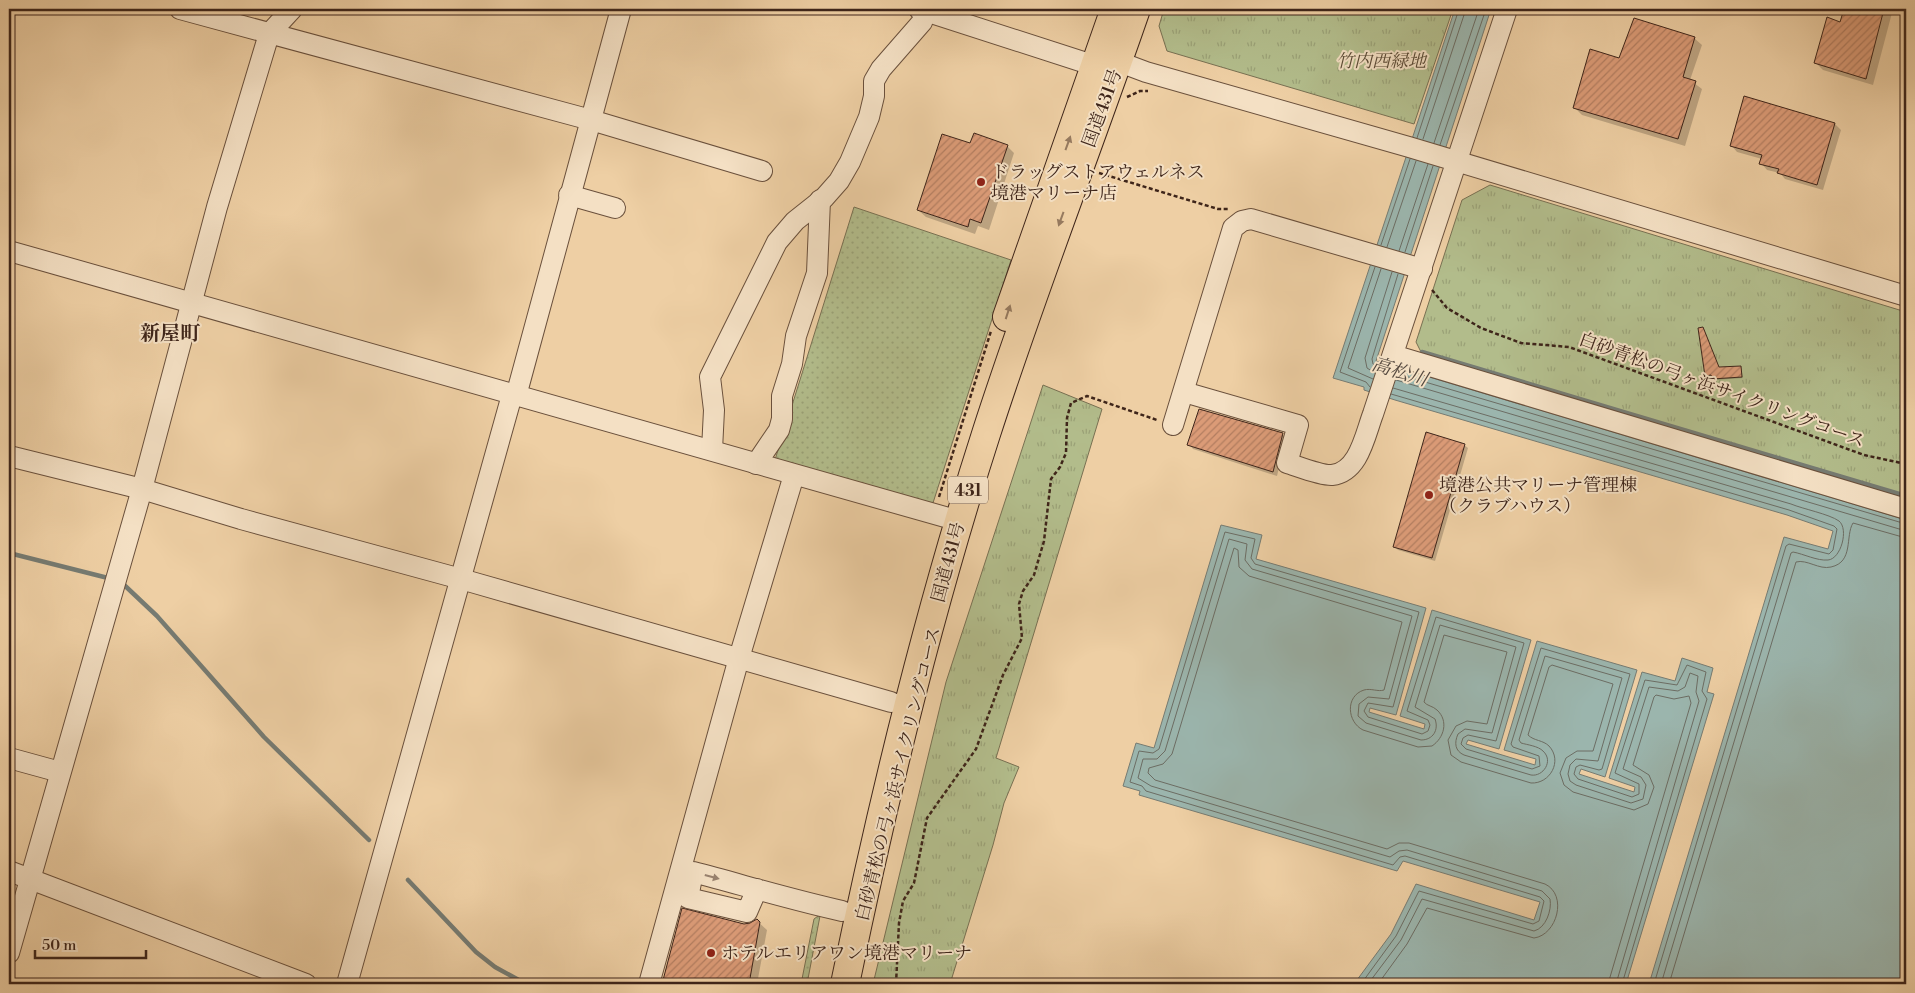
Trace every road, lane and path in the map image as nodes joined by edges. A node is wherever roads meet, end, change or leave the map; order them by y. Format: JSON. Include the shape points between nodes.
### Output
{"nodes":[{"id":1,"x":180,"y":9,"type":"edge"},
{"id":2,"x":292,"y":9,"type":"edge"},
{"id":3,"x":621,"y":9,"type":"edge"},
{"id":4,"x":1115,"y":9,"type":"edge"},
{"id":5,"x":1136,"y":9,"type":"edge"},
{"id":6,"x":1507,"y":9,"type":"edge"},
{"id":7,"x":922,"y":10,"type":"edge"},
{"id":8,"x":269,"y":34,"type":"junction"},
{"id":9,"x":1107,"y":64,"type":"junction"},
{"id":10,"x":591,"y":120,"type":"junction"},
{"id":11,"x":1449,"y":159,"type":"junction"},
{"id":12,"x":762,"y":171,"type":"dead end"},
{"id":13,"x":569,"y":195,"type":"junction"},
{"id":14,"x":820,"y":200,"type":"junction"},
{"id":15,"x":615,"y":208,"type":"dead end"},
{"id":16,"x":9,"y":251,"type":"edge"},
{"id":17,"x":1419,"y":273,"type":"junction"},
{"id":18,"x":1906,"y":296,"type":"edge"},
{"id":19,"x":192,"y":304,"type":"junction"},
{"id":20,"x":1392,"y":359,"type":"junction"},
{"id":21,"x":1184,"y":392,"type":"junction"},
{"id":22,"x":514,"y":395,"type":"junction"},
{"id":23,"x":1173,"y":425,"type":"joint"},
{"id":24,"x":712,"y":450,"type":"junction"},
{"id":25,"x":9,"y":456,"type":"edge"},
{"id":26,"x":756,"y":464,"type":"junction"},
{"id":27,"x":1906,"y":464,"type":"edge"},
{"id":28,"x":794,"y":475,"type":"junction"},
{"id":29,"x":142,"y":488,"type":"junction"},
{"id":30,"x":1906,"y":509,"type":"edge"},
{"id":31,"x":951,"y":518,"type":"junction"},
{"id":32,"x":461,"y":579,"type":"junction"},
{"id":33,"x":739,"y":658,"type":"junction"},
{"id":34,"x":891,"y":702,"type":"junction"},
{"id":35,"x":9,"y":758,"type":"edge"},
{"id":36,"x":60,"y":772,"type":"junction"},
{"id":37,"x":9,"y":871,"type":"edge"},
{"id":38,"x":30,"y":878,"type":"junction"},
{"id":39,"x":756,"y":889,"type":"dead end"},
{"id":40,"x":842,"y":911,"type":"junction"},
{"id":41,"x":9,"y":953,"type":"edge"},
{"id":42,"x":306,"y":984,"type":"edge"},
{"id":43,"x":348,"y":984,"type":"edge"},
{"id":44,"x":648,"y":984,"type":"edge"},
{"id":45,"x":827,"y":984,"type":"edge"},
{"id":46,"x":845,"y":984,"type":"edge"},
{"id":47,"x":896,"y":984,"type":"edge"}],
"edges":[{"from":1,"to":8,"type":"street"},
{"from":2,"to":8,"type":"street"},
{"from":3,"to":10,"type":"street"},
{"from":4,"to":9,"type":"highway","name":"国道431号","number":"431"},
{"from":5,"to":9,"type":"highway","name":"国道431号","number":"431"},
{"from":6,"to":11,"type":"street"},
{"from":7,"to":9,"type":"street"},
{"from":7,"to":14,"type":"street","via":[[922,22],[880,69],[874,82],[869,117],[850,162],[839,181]]},
{"from":8,"to":10,"type":"street"},
{"from":8,"to":19,"type":"street","via":[[217,207]]},
{"from":9,"to":11,"type":"street","via":[[1146,72]]},
{"from":9,"to":31,"type":"highway","name":"国道431号","number":"431","via":[[1010,360]]},
{"from":10,"to":12,"type":"street"},
{"from":10,"to":13,"type":"street"},
{"from":11,"to":17,"type":"street"},
{"from":11,"to":18,"type":"street"},
{"from":13,"to":15,"type":"street"},
{"from":13,"to":22,"type":"street"},
{"from":14,"to":24,"type":"street","via":[[777,242],[710,377],[714,410]]},
{"from":14,"to":26,"type":"street","via":[[817,273],[796,336],[782,396],[782,419],[779,430]]},
{"from":16,"to":19,"type":"street"},
{"from":17,"to":20,"type":"street"},
{"from":17,"to":21,"type":"street","via":[[1373,254],[1251,219],[1242,221],[1234,228]]},
{"from":17,"to":27,"type":"path","name":"白砂青松の弓ヶ浜サイクリングコース","via":[[1447,308],[1520,343],[1569,346],[1864,455]]},
{"from":19,"to":22,"type":"street"},
{"from":19,"to":29,"type":"street"},
{"from":20,"to":21,"type":"street","via":[[1356,459],[1346,470],[1331,476],[1287,463],[1298,425]]},
{"from":20,"to":30,"type":"street"},
{"from":21,"to":23,"type":"street"},
{"from":22,"to":24,"type":"street"},
{"from":22,"to":32,"type":"street"},
{"from":23,"to":47,"type":"path","via":[[1087,396],[1070,403],[1066,453],[1051,479],[1044,541],[1034,575],[1019,604],[1022,638],[1003,675],[976,749],[927,818],[914,883],[903,901],[898,923]]},
{"from":24,"to":26,"type":"street"},
{"from":25,"to":29,"type":"street"},
{"from":26,"to":28,"type":"street"},
{"from":28,"to":31,"type":"street"},
{"from":28,"to":33,"type":"street"},
{"from":29,"to":32,"type":"street","via":[[241,519]]},
{"from":29,"to":36,"type":"street"},
{"from":31,"to":34,"type":"highway","name":"国道431号","number":"431"},
{"from":31,"to":46,"type":"highway","name":"国道431号","number":"431"},
{"from":32,"to":33,"type":"street"},
{"from":32,"to":43,"type":"street"},
{"from":33,"to":34,"type":"street"},
{"from":33,"to":44,"type":"street"},
{"from":34,"to":40,"type":"highway","name":"国道431号","number":"431"},
{"from":35,"to":36,"type":"street"},
{"from":36,"to":38,"type":"street"},
{"from":37,"to":38,"type":"street"},
{"from":38,"to":41,"type":"street"},
{"from":38,"to":42,"type":"street"},
{"from":39,"to":40,"type":"street"},
{"from":40,"to":45,"type":"highway","name":"国道431号","number":"431"}]}
